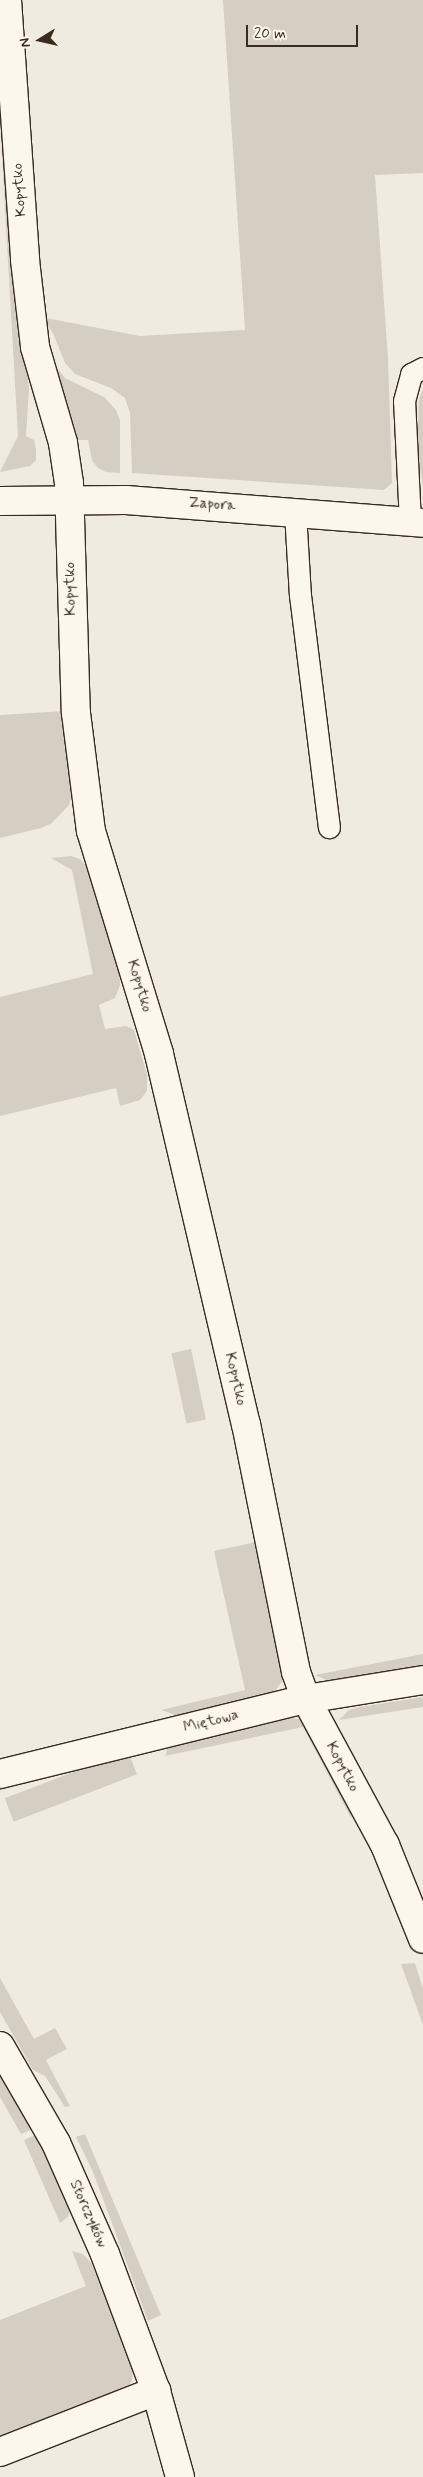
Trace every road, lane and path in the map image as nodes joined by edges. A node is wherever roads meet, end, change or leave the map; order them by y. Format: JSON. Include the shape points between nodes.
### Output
{"nodes":[{"id":1,"x":6,"y":0,"type":"edge"},
{"id":2,"x":423,"y":368,"type":"edge"},
{"id":3,"x":70,"y":500,"type":"junction"},
{"id":4,"x":0,"y":501,"type":"edge"},
{"id":5,"x":295,"y":512,"type":"junction"},
{"id":6,"x":417,"y":523,"type":"edge"},
{"id":7,"x":329,"y":827,"type":"dead end"},
{"id":8,"x":423,"y":1680,"type":"edge"},
{"id":9,"x":306,"y":1699,"type":"junction"},
{"id":10,"x":0,"y":1774,"type":"edge"},
{"id":11,"x":423,"y":1939,"type":"edge"},
{"id":12,"x":0,"y":2046,"type":"edge"},
{"id":13,"x":156,"y":2391,"type":"junction"},
{"id":14,"x":0,"y":2452,"type":"edge"},
{"id":15,"x":180,"y":2477,"type":"edge"}],
"edges":[{"from":1,"to":3,"type":"street","name":"Kopytko","via":[[35,347],[62,443]]},
{"from":2,"to":6,"type":"lane","via":[[412,374],[404,401]]},
{"from":3,"to":4,"type":"street","name":"Zapora"},
{"from":3,"to":5,"type":"street","name":"Zapora","via":[[215,505]]},
{"from":3,"to":9,"type":"street","name":"Kopytko","via":[[75,704],[91,831],[159,1054],[246,1424],[296,1672]]},
{"from":5,"to":6,"type":"street","name":"Zapora"},
{"from":5,"to":7,"type":"lane","via":[[300,594]]},
{"from":8,"to":9,"type":"street","name":"Miętowa"},
{"from":9,"to":10,"type":"street","name":"Miętowa"},
{"from":9,"to":11,"type":"street","name":"Kopytko","via":[[385,1845]]},
{"from":12,"to":13,"type":"street","name":"Storczyków","via":[[56,2143],[82,2199]]},
{"from":13,"to":14,"type":"street"},
{"from":13,"to":15,"type":"street","name":"Storczyków"}]}
